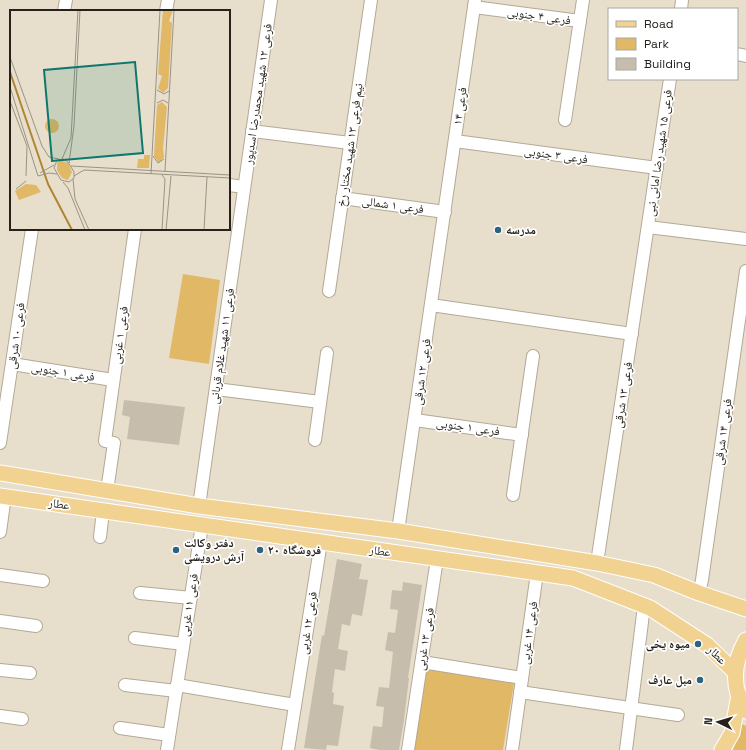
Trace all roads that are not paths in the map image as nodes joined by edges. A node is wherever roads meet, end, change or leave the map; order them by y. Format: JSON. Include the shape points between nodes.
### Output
{"nodes":[{"id":1,"x":66,"y":0,"type":"edge"},
{"id":2,"x":168,"y":0,"type":"edge"},
{"id":3,"x":271,"y":0,"type":"edge"},
{"id":4,"x":371,"y":0,"type":"edge"},
{"id":5,"x":583,"y":0,"type":"edge"},
{"id":6,"x":474,"y":4,"type":"edge"},
{"id":7,"x":64,"y":10,"type":"edge"},
{"id":8,"x":166,"y":10,"type":"edge"},
{"id":9,"x":580,"y":21,"type":"junction"},
{"id":10,"x":670,"y":80,"type":"edge"},
{"id":11,"x":565,"y":120,"type":"dead end"},
{"id":12,"x":252,"y":131,"type":"junction"},
{"id":13,"x":455,"y":141,"type":"junction"},
{"id":14,"x":350,"y":143,"type":"junction"},
{"id":15,"x":657,"y":168,"type":"junction"},
{"id":16,"x":230,"y":185,"type":"edge"},
{"id":17,"x":244,"y":187,"type":"junction"},
{"id":18,"x":342,"y":198,"type":"junction"},
{"id":19,"x":444,"y":212,"type":"junction"},
{"id":20,"x":648,"y":227,"type":"junction"},
{"id":21,"x":32,"y":230,"type":"edge"},
{"id":22,"x":135,"y":230,"type":"edge"},
{"id":23,"x":746,"y":239,"type":"edge"},
{"id":24,"x":746,"y":271,"type":"edge"},
{"id":25,"x":329,"y":290,"type":"dead end"},
{"id":26,"x":431,"y":305,"type":"junction"},
{"id":27,"x":632,"y":334,"type":"junction"},
{"id":28,"x":327,"y":353,"type":"dead end"},
{"id":29,"x":533,"y":356,"type":"dead end"},
{"id":30,"x":12,"y":364,"type":"junction"},
{"id":31,"x":114,"y":380,"type":"junction"},
{"id":32,"x":216,"y":389,"type":"junction"},
{"id":33,"x":320,"y":402,"type":"junction"},
{"id":34,"x":415,"y":420,"type":"junction"},
{"id":35,"x":522,"y":435,"type":"junction"},
{"id":36,"x":315,"y":440,"type":"dead end"},
{"id":37,"x":0,"y":443,"type":"edge"},
{"id":38,"x":0,"y":473,"type":"edge"},
{"id":39,"x":107,"y":491,"type":"junction"},
{"id":40,"x":513,"y":495,"type":"dead end"},
{"id":41,"x":3,"y":496,"type":"edge"},
{"id":42,"x":199,"y":506,"type":"junction"},
{"id":43,"x":103,"y":511,"type":"junction"},
{"id":44,"x":202,"y":525,"type":"junction"},
{"id":45,"x":398,"y":531,"type":"junction"},
{"id":46,"x":0,"y":532,"type":"edge"},
{"id":47,"x":100,"y":537,"type":"dead end"},
{"id":48,"x":321,"y":542,"type":"junction"},
{"id":49,"x":503,"y":548,"type":"junction"},
{"id":50,"x":437,"y":559,"type":"junction"},
{"id":51,"x":597,"y":563,"type":"junction"},
{"id":52,"x":500,"y":568,"type":"junction"},
{"id":53,"x":537,"y":573,"type":"junction"},
{"id":54,"x":0,"y":575,"type":"edge"},
{"id":55,"x":43,"y":581,"type":"dead end"},
{"id":56,"x":140,"y":593,"type":"dead end"},
{"id":57,"x":699,"y":594,"type":"junction"},
{"id":58,"x":190,"y":598,"type":"junction"},
{"id":59,"x":644,"y":606,"type":"junction"},
{"id":60,"x":746,"y":609,"type":"edge"},
{"id":61,"x":0,"y":621,"type":"edge"},
{"id":62,"x":36,"y":626,"type":"dead end"},
{"id":63,"x":135,"y":638,"type":"dead end"},
{"id":64,"x":746,"y":640,"type":"edge"},
{"id":65,"x":184,"y":644,"type":"junction"},
{"id":66,"x":422,"y":662,"type":"junction"},
{"id":67,"x":0,"y":670,"type":"edge"},
{"id":68,"x":735,"y":672,"type":"junction"},
{"id":69,"x":30,"y":674,"type":"dead end"},
{"id":70,"x":522,"y":678,"type":"junction"},
{"id":71,"x":125,"y":685,"type":"dead end"},
{"id":72,"x":177,"y":688,"type":"junction"},
{"id":73,"x":520,"y":692,"type":"junction"},
{"id":74,"x":739,"y":696,"type":"junction"},
{"id":75,"x":295,"y":705,"type":"junction"},
{"id":76,"x":631,"y":709,"type":"junction"},
{"id":77,"x":746,"y":711,"type":"edge"},
{"id":78,"x":0,"y":716,"type":"edge"},
{"id":79,"x":678,"y":716,"type":"dead end"},
{"id":80,"x":22,"y":718,"type":"dead end"},
{"id":81,"x":120,"y":728,"type":"dead end"},
{"id":82,"x":169,"y":735,"type":"junction"},
{"id":83,"x":167,"y":750,"type":"edge"},
{"id":84,"x":288,"y":750,"type":"edge"},
{"id":85,"x":408,"y":750,"type":"edge"},
{"id":86,"x":512,"y":750,"type":"edge"},
{"id":87,"x":626,"y":750,"type":"edge"},
{"id":88,"x":722,"y":750,"type":"edge"}],
"edges":[{"from":1,"to":7,"type":"street"},
{"from":2,"to":8,"type":"street"},
{"from":3,"to":12,"type":"street","name":"فرعی ۱۲ شهید محمدرضا اسدپور"},
{"from":4,"to":14,"type":"street","name":"نیم فرعی ۱۳ شهید مختار رخ"},
{"from":5,"to":9,"type":"street"},
{"from":6,"to":9,"type":"street","name":"فرعی ۴ جنوبی"},
{"from":6,"to":13,"type":"street","name":"فرعی ۱۴"},
{"from":9,"to":11,"type":"street"},
{"from":10,"to":15,"type":"street","name":"فرعی ۱۵ شهید رضا امانی نبی"},
{"from":12,"to":14,"type":"street"},
{"from":12,"to":17,"type":"street","name":"فرعی ۱۲ شهید محمدرضا اسدپور"},
{"from":13,"to":15,"type":"street","name":"فرعی ۳ جنوبی"},
{"from":13,"to":19,"type":"street","name":"فرعی ۱۴"},
{"from":14,"to":18,"type":"street","name":"نیم فرعی ۱۳ شهید مختار رخ"},
{"from":15,"to":20,"type":"street","name":"فرعی ۱۵ شهید رضا امانی نبی"},
{"from":16,"to":17,"type":"street"},
{"from":17,"to":32,"type":"street","name":"فرعی ۱۱ شهید غلام قربانی"},
{"from":18,"to":19,"type":"street","name":"فرعی ۱ شمالی"},
{"from":18,"to":25,"type":"street","name":"نیم فرعی ۱۳ شهید مختار رخ"},
{"from":19,"to":26,"type":"street","name":"فرعی ۱۲ شرقی"},
{"from":20,"to":23,"type":"street"},
{"from":20,"to":27,"type":"street","name":"فرعی ۱۳ شرقی"},
{"from":21,"to":30,"type":"street","name":"فرعی ۱۰ شرقی"},
{"from":22,"to":31,"type":"street","name":"فرعی ۱ غربی"},
{"from":24,"to":57,"type":"street","name":"فرعی ۱۴ شرقی"},
{"from":26,"to":27,"type":"street"},
{"from":26,"to":34,"type":"street","name":"فرعی ۱۲ شرقی"},
{"from":27,"to":51,"type":"street","name":"فرعی ۱۳ شرقی"},
{"from":28,"to":33,"type":"street"},
{"from":29,"to":35,"type":"street"},
{"from":30,"to":31,"type":"street","name":"فرعی ۱ جنوبی"},
{"from":30,"to":37,"type":"street","name":"فرعی ۱۰ شرقی"},
{"from":31,"to":39,"type":"street","name":"فرعی ۱ غربی","via":[[105,441],[114,443]]},
{"from":32,"to":33,"type":"street"},
{"from":32,"to":42,"type":"street","name":"فرعی ۱۱ شهید غلام قربانی"},
{"from":33,"to":36,"type":"street"},
{"from":34,"to":35,"type":"street","name":"فرعی ۱ جنوبی"},
{"from":34,"to":45,"type":"street","name":"فرعی ۱۲ شرقی"},
{"from":35,"to":40,"type":"street"},
{"from":38,"to":39,"type":"main road","name":"عطار"},
{"from":39,"to":42,"type":"main road","name":"عطار"},
{"from":41,"to":43,"type":"main road","name":"عطار"},
{"from":41,"to":46,"type":"street"},
{"from":42,"to":45,"type":"main road","name":"عطار"},
{"from":43,"to":44,"type":"main road","name":"عطار"},
{"from":43,"to":47,"type":"street"},
{"from":44,"to":48,"type":"main road","name":"عطار"},
{"from":44,"to":58,"type":"street","name":"فرعی ۱۱ غربی"},
{"from":45,"to":49,"type":"main road","name":"عطار"},
{"from":48,"to":50,"type":"main road","name":"عطار"},
{"from":48,"to":75,"type":"street","name":"فرعی ۱۲ غربی"},
{"from":49,"to":51,"type":"main road","name":"عطار"},
{"from":49,"to":52,"type":"main road"},
{"from":50,"to":52,"type":"main road","name":"عطار"},
{"from":50,"to":66,"type":"street","name":"فرعی ۱۳ غربی"},
{"from":51,"to":57,"type":"main road","name":"عطار","via":[[654,575]]},
{"from":52,"to":53,"type":"main road","name":"عطار"},
{"from":53,"to":59,"type":"main road","name":"عطار","via":[[573,578]]},
{"from":53,"to":70,"type":"street","name":"فرعی ۱۴ غربی"},
{"from":54,"to":55,"type":"street"},
{"from":56,"to":58,"type":"street"},
{"from":57,"to":60,"type":"main road","name":"عطار"},
{"from":58,"to":65,"type":"street","name":"فرعی ۱۱ غربی"},
{"from":59,"to":68,"type":"main road","name":"عطار","via":[[707,644]]},
{"from":59,"to":76,"type":"street"},
{"from":61,"to":62,"type":"street"},
{"from":63,"to":65,"type":"street"},
{"from":64,"to":68,"type":"main road","via":[[737,659]]},
{"from":65,"to":72,"type":"street","name":"فرعی ۱۱ غربی"},
{"from":66,"to":70,"type":"street"},
{"from":66,"to":85,"type":"street","name":"فرعی ۱۳ غربی"},
{"from":67,"to":69,"type":"street"},
{"from":68,"to":74,"type":"main road"},
{"from":70,"to":73,"type":"street","name":"فرعی ۱۴ غربی"},
{"from":71,"to":72,"type":"street"},
{"from":72,"to":75,"type":"street"},
{"from":72,"to":82,"type":"street","name":"فرعی ۱۱ غربی"},
{"from":73,"to":76,"type":"street"},
{"from":73,"to":86,"type":"street"},
{"from":74,"to":77,"type":"main road"},
{"from":74,"to":88,"type":"main road","via":[[732,733]]},
{"from":75,"to":84,"type":"street","name":"فرعی ۱۲ غربی"},
{"from":76,"to":79,"type":"street"},
{"from":76,"to":87,"type":"street"},
{"from":78,"to":80,"type":"street"},
{"from":81,"to":82,"type":"street"},
{"from":82,"to":83,"type":"street","name":"فرعی ۱۱ غربی"}]}
